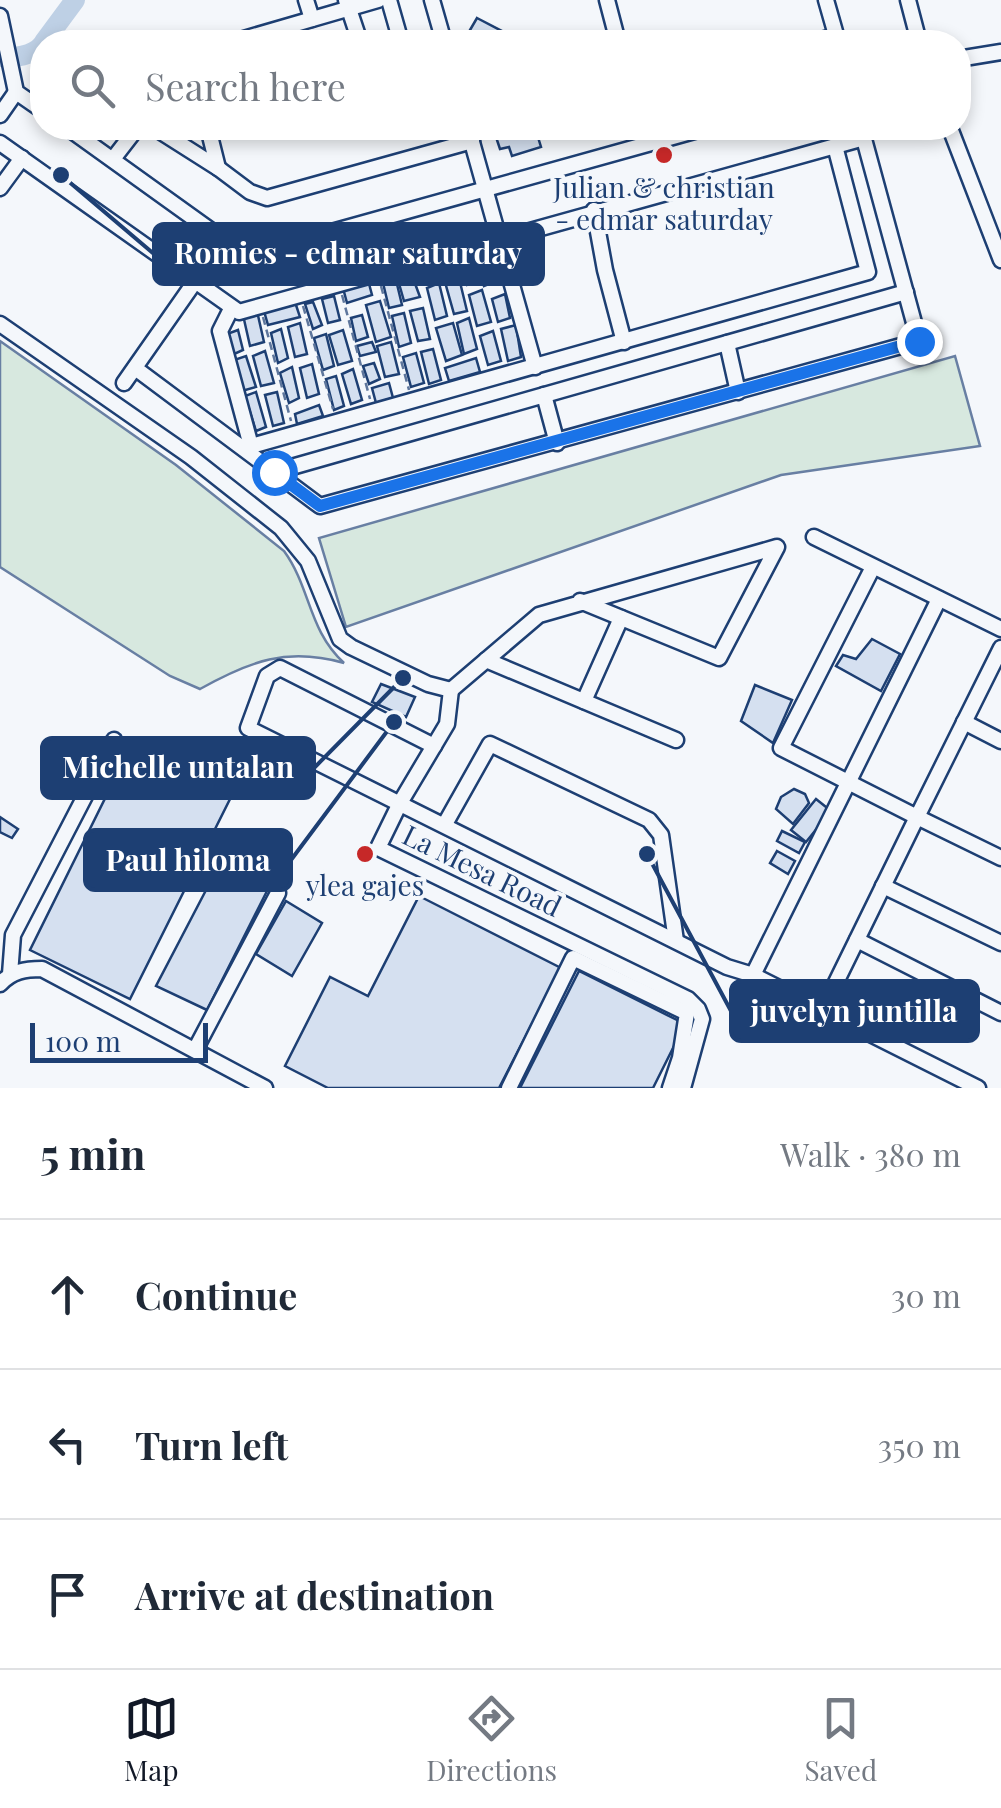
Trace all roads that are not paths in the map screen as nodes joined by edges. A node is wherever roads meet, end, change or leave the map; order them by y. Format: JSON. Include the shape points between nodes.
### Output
{"nodes":[{"id":1,"x":306,"y":0,"type":"edge"},
{"id":2,"x":378,"y":0,"type":"edge"},
{"id":3,"x":389,"y":0,"type":"edge"},
{"id":4,"x":432,"y":0,"type":"edge"},
{"id":5,"x":606,"y":0,"type":"edge"},
{"id":6,"x":826,"y":0,"type":"edge"},
{"id":7,"x":908,"y":0,"type":"edge"},
{"id":8,"x":348,"y":5,"type":"edge"},
{"id":9,"x":0,"y":20,"type":"edge"},
{"id":10,"x":312,"y":20,"type":"junction"},
{"id":11,"x":276,"y":30,"type":"edge"},
{"id":12,"x":356,"y":30,"type":"edge"},
{"id":13,"x":398,"y":30,"type":"edge"},
{"id":14,"x":441,"y":30,"type":"edge"},
{"id":15,"x":615,"y":30,"type":"edge"},
{"id":16,"x":834,"y":30,"type":"edge"},
{"id":17,"x":916,"y":30,"type":"edge"},
{"id":18,"x":1001,"y":52,"type":"edge"},
{"id":19,"x":971,"y":57,"type":"edge"},
{"id":20,"x":16,"y":92,"type":"junction"},
{"id":21,"x":30,"y":102,"type":"edge"},
{"id":22,"x":0,"y":115,"type":"edge"},
{"id":23,"x":85,"y":140,"type":"edge"},
{"id":24,"x":128,"y":140,"type":"edge"},
{"id":25,"x":174,"y":140,"type":"edge"},
{"id":26,"x":211,"y":140,"type":"edge"},
{"id":27,"x":451,"y":140,"type":"edge"},
{"id":28,"x":472,"y":140,"type":"edge"},
{"id":29,"x":645,"y":140,"type":"edge"},
{"id":30,"x":661,"y":140,"type":"edge"},
{"id":31,"x":847,"y":140,"type":"edge"},
{"id":32,"x":864,"y":140,"type":"edge"},
{"id":33,"x":955,"y":140,"type":"edge"},
{"id":34,"x":0,"y":143,"type":"edge"},
{"id":35,"x":646,"y":144,"type":"junction"},
{"id":36,"x":835,"y":146,"type":"junction"},
{"id":37,"x":22,"y":158,"type":"junction"},
{"id":38,"x":113,"y":160,"type":"junction"},
{"id":39,"x":218,"y":168,"type":"junction"},
{"id":40,"x":0,"y":188,"type":"edge"},
{"id":41,"x":485,"y":189,"type":"junction"},
{"id":42,"x":594,"y":210,"type":"junction"},
{"id":43,"x":224,"y":240,"type":"junction"},
{"id":44,"x":499,"y":240,"type":"junction"},
{"id":45,"x":1001,"y":260,"type":"edge"},
{"id":46,"x":194,"y":283,"type":"junction"},
{"id":47,"x":906,"y":292,"type":"junction"},
{"id":48,"x":231,"y":308,"type":"junction"},
{"id":49,"x":0,"y":324,"type":"edge"},
{"id":50,"x":624,"y":342,"type":"junction"},
{"id":51,"x":727,"y":343,"type":"junction"},
{"id":52,"x":535,"y":367,"type":"junction"},
{"id":53,"x":134,"y":368,"type":"junction"},
{"id":54,"x":124,"y":383,"type":"dead end"},
{"id":55,"x":738,"y":392,"type":"junction"},
{"id":56,"x":544,"y":395,"type":"junction"},
{"id":57,"x":556,"y":443,"type":"junction"},
{"id":58,"x":274,"y":472,"type":"junction"},
{"id":59,"x":814,"y":537,"type":"dead end"},
{"id":60,"x":873,"y":567,"type":"junction"},
{"id":61,"x":939,"y":599,"type":"junction"},
{"id":62,"x":580,"y":601,"type":"junction"},
{"id":63,"x":621,"y":618,"type":"junction"},
{"id":64,"x":1001,"y":629,"type":"edge"},
{"id":65,"x":1001,"y":648,"type":"edge"},
{"id":66,"x":486,"y":660,"type":"junction"},
{"id":67,"x":451,"y":690,"type":"junction"},
{"id":68,"x":584,"y":701,"type":"junction"},
{"id":69,"x":964,"y":722,"type":"junction"},
{"id":70,"x":114,"y":740,"type":"dead end"},
{"id":71,"x":676,"y":740,"type":"dead end"},
{"id":72,"x":1001,"y":741,"type":"edge"},
{"id":73,"x":434,"y":746,"type":"junction"},
{"id":74,"x":846,"y":782,"type":"junction"},
{"id":75,"x":400,"y":802,"type":"junction"},
{"id":76,"x":917,"y":817,"type":"junction"},
{"id":77,"x":445,"y":824,"type":"junction"},
{"id":78,"x":1001,"y":858,"type":"edge"},
{"id":79,"x":883,"y":886,"type":"junction"},
{"id":80,"x":278,"y":894,"type":"dead end"},
{"id":81,"x":676,"y":940,"type":"junction"},
{"id":82,"x":856,"y":940,"type":"junction"},
{"id":83,"x":1001,"y":943,"type":"edge"},
{"id":84,"x":753,"y":975,"type":"junction"},
{"id":85,"x":5,"y":979,"type":"edge"},
{"id":86,"x":822,"y":1009,"type":"junction"},
{"id":87,"x":1001,"y":1013,"type":"edge"},
{"id":88,"x":194,"y":1050,"type":"junction"},
{"id":89,"x":265,"y":1088,"type":"edge"},
{"id":90,"x":509,"y":1088,"type":"edge"},
{"id":91,"x":670,"y":1088,"type":"edge"},
{"id":92,"x":684,"y":1088,"type":"edge"},
{"id":93,"x":978,"y":1088,"type":"edge"}],
"edges":[{"from":1,"to":10,"type":"street"},
{"from":2,"to":8,"type":"street"},
{"from":3,"to":13,"type":"street"},
{"from":4,"to":14,"type":"street"},
{"from":5,"to":15,"type":"street"},
{"from":6,"to":16,"type":"street"},
{"from":7,"to":17,"type":"street"},
{"from":8,"to":10,"type":"street"},
{"from":8,"to":12,"type":"street"},
{"from":9,"to":20,"type":"street"},
{"from":10,"to":11,"type":"street"},
{"from":18,"to":19,"type":"street"},
{"from":20,"to":21,"type":"street"},
{"from":20,"to":22,"type":"street"},
{"from":23,"to":38,"type":"street"},
{"from":24,"to":38,"type":"street"},
{"from":25,"to":39,"type":"street"},
{"from":26,"to":39,"type":"street"},
{"from":27,"to":39,"type":"street","via":[[267,198]]},
{"from":28,"to":41,"type":"street"},
{"from":29,"to":35,"type":"street"},
{"from":30,"to":35,"type":"street"},
{"from":31,"to":36,"type":"street"},
{"from":32,"to":47,"type":"street"},
{"from":33,"to":45,"type":"street"},
{"from":34,"to":37,"type":"street"},
{"from":35,"to":41,"type":"street"},
{"from":36,"to":42,"type":"street"},
{"from":36,"to":50,"type":"street","via":[[868,272]]},
{"from":37,"to":40,"type":"street"},
{"from":37,"to":46,"type":"street"},
{"from":38,"to":43,"type":"street"},
{"from":41,"to":43,"type":"street","via":[[286,245],[250,250]]},
{"from":41,"to":44,"type":"street"},
{"from":42,"to":44,"type":"street"},
{"from":42,"to":50,"type":"street"},
{"from":43,"to":46,"type":"street"},
{"from":44,"to":48,"type":"street","via":[[239,312]]},
{"from":44,"to":52,"type":"street"},
{"from":46,"to":48,"type":"street"},
{"from":46,"to":53,"type":"street"},
{"from":47,"to":51,"type":"street"},
{"from":47,"to":55,"type":"street","via":[[919,341]]},
{"from":48,"to":52,"type":"street","via":[[220,331],[252,446]]},
{"from":49,"to":67,"type":"street","via":[[281,528],[308,562],[340,639],[351,648]]},
{"from":50,"to":52,"type":"street"},
{"from":51,"to":55,"type":"street"},
{"from":51,"to":56,"type":"street"},
{"from":53,"to":54,"type":"street"},
{"from":53,"to":58,"type":"street"},
{"from":55,"to":57,"type":"street"},
{"from":56,"to":57,"type":"street"},
{"from":56,"to":58,"type":"street"},
{"from":57,"to":58,"type":"street","via":[[320,506]]},
{"from":59,"to":60,"type":"street"},
{"from":60,"to":61,"type":"street"},
{"from":60,"to":74,"type":"street","via":[[780,748]]},
{"from":61,"to":64,"type":"street"},
{"from":61,"to":74,"type":"street"},
{"from":62,"to":63,"type":"street"},
{"from":62,"to":63,"type":"street","via":[[777,547],[719,658]]},
{"from":62,"to":66,"type":"street","via":[[539,615]]},
{"from":63,"to":68,"type":"street"},
{"from":65,"to":69,"type":"street"},
{"from":66,"to":67,"type":"street"},
{"from":66,"to":68,"type":"street"},
{"from":67,"to":73,"type":"street","name":"La Mesa Road","via":[[447,724]]},
{"from":68,"to":71,"type":"street"},
{"from":69,"to":72,"type":"street"},
{"from":69,"to":76,"type":"street"},
{"from":70,"to":85,"type":"street","via":[[13,935]]},
{"from":73,"to":75,"type":"street","name":"La Mesa Road"},
{"from":73,"to":75,"type":"street","via":[[280,668],[268,676],[248,728]]},
{"from":74,"to":76,"type":"street"},
{"from":74,"to":84,"type":"street"},
{"from":75,"to":77,"type":"street"},
{"from":75,"to":92,"type":"street","name":"La Mesa Road","via":[[378,848],[698,1008],[702,1020]]},
{"from":76,"to":78,"type":"street"},
{"from":76,"to":79,"type":"street"},
{"from":77,"to":81,"type":"street"},
{"from":77,"to":81,"type":"street","via":[[490,744],[650,820],[661,836]]},
{"from":79,"to":82,"type":"street"},
{"from":79,"to":83,"type":"street"},
{"from":80,"to":88,"type":"street"},
{"from":81,"to":84,"type":"street"},
{"from":82,"to":86,"type":"street"},
{"from":82,"to":87,"type":"street"},
{"from":84,"to":86,"type":"street"},
{"from":85,"to":88,"type":"street","via":[[42,969]]},
{"from":86,"to":93,"type":"street"},
{"from":88,"to":89,"type":"street"},
{"from":90,"to":91,"type":"street","via":[[573,958],[687,1014]]}]}
